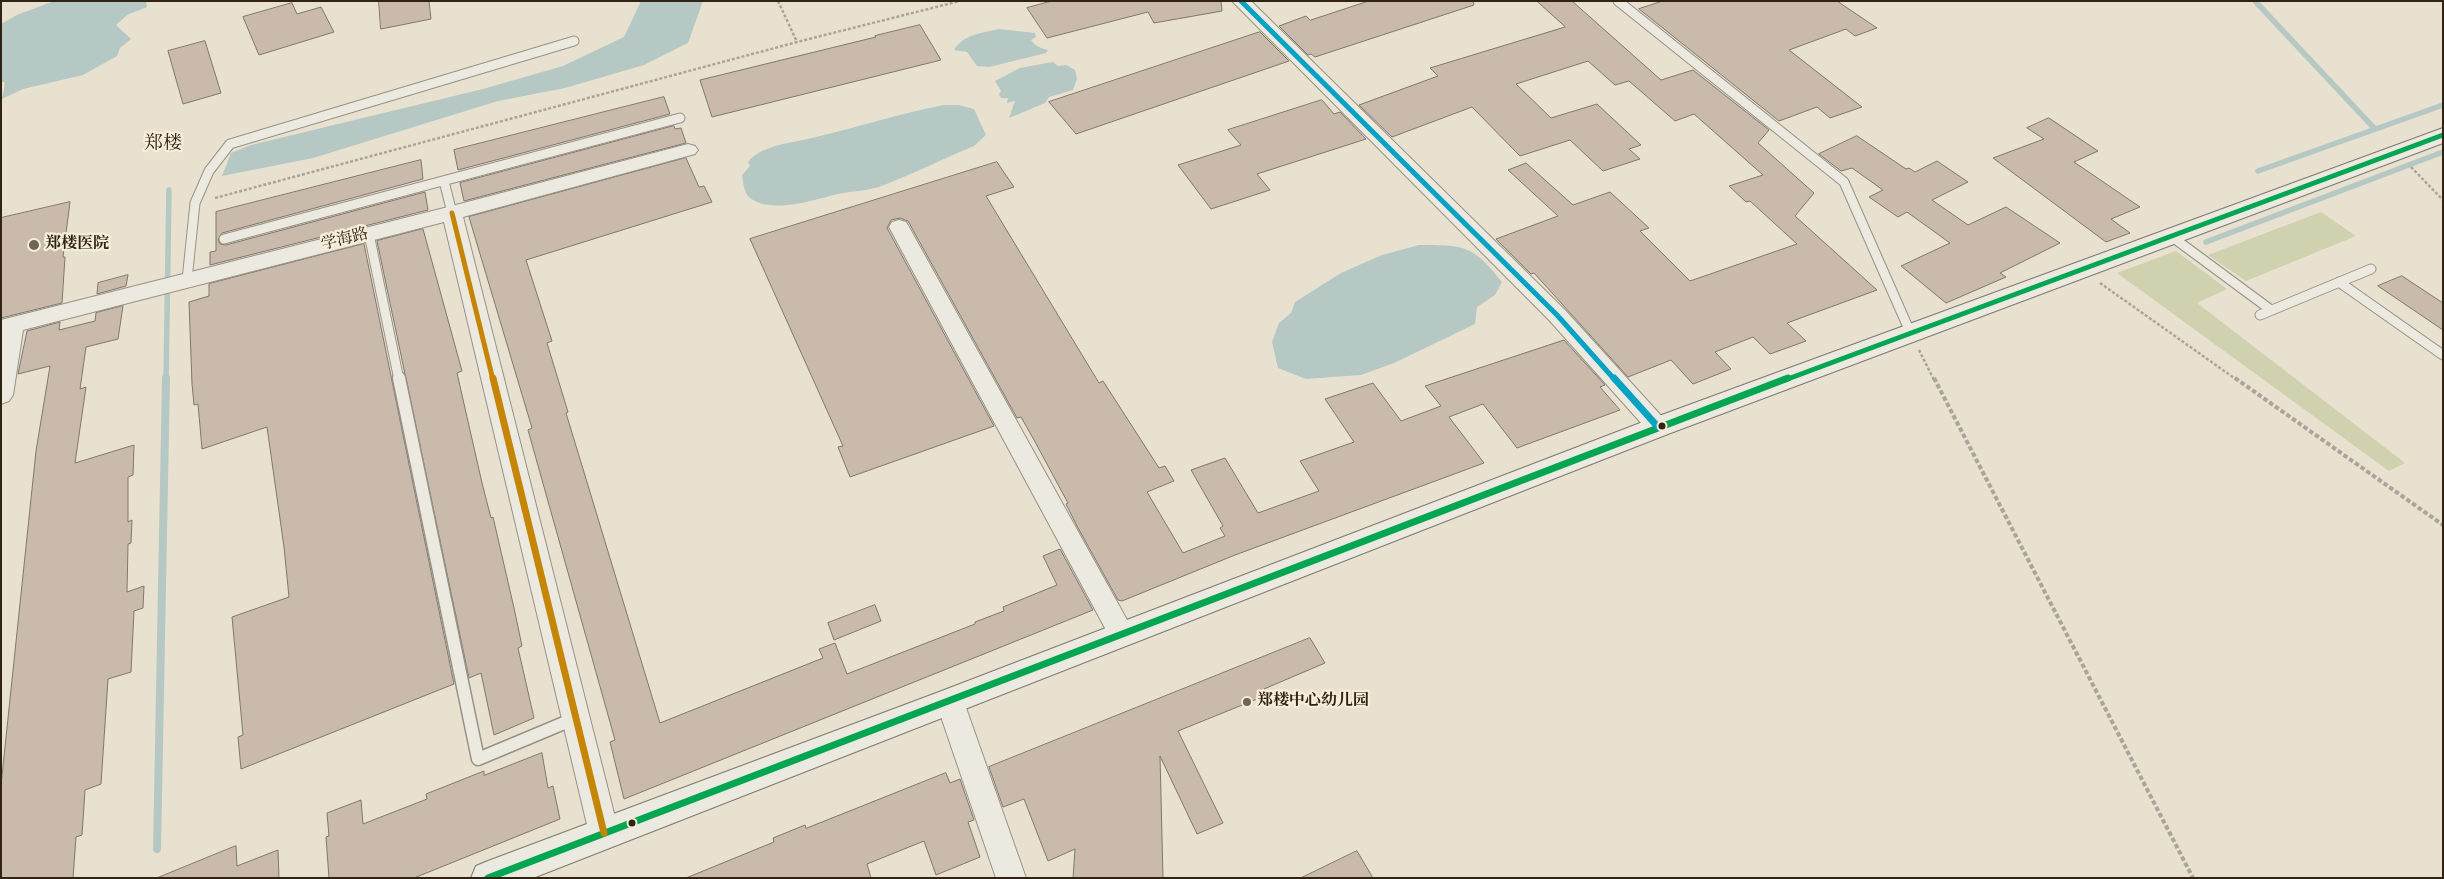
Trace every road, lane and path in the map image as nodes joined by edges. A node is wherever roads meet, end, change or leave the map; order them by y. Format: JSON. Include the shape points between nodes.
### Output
{"nodes":[{"id":1,"x":778,"y":1,"type":"edge"},
{"id":2,"x":960,"y":1,"type":"edge"},
{"id":3,"x":1241,"y":1,"type":"edge"},
{"id":4,"x":1618,"y":1,"type":"edge"},
{"id":5,"x":574,"y":41,"type":"dead end"},
{"id":6,"x":797,"y":42,"type":"junction"},
{"id":7,"x":680,"y":118,"type":"dead end"},
{"id":8,"x":2443,"y":135,"type":"edge"},
{"id":9,"x":688,"y":150,"type":"dead end"},
{"id":10,"x":2397,"y":152,"type":"junction"},
{"id":11,"x":444,"y":181,"type":"junction"},
{"id":12,"x":2443,"y":200,"type":"edge"},
{"id":13,"x":195,"y":203,"type":"junction"},
{"id":14,"x":452,"y":213,"type":"junction"},
{"id":15,"x":899,"y":227,"type":"dead end"},
{"id":16,"x":369,"y":234,"type":"junction"},
{"id":17,"x":2171,"y":236,"type":"junction"},
{"id":18,"x":224,"y":239,"type":"dead end"},
{"id":19,"x":2371,"y":269,"type":"dead end"},
{"id":20,"x":2082,"y":270,"type":"junction"},
{"id":21,"x":2339,"y":282,"type":"junction"},
{"id":22,"x":174,"y":284,"type":"junction"},
{"id":23,"x":2271,"y":310,"type":"junction"},
{"id":24,"x":2260,"y":315,"type":"dead end"},
{"id":25,"x":7,"y":326,"type":"edge"},
{"id":26,"x":1911,"y":334,"type":"junction"},
{"id":27,"x":2443,"y":355,"type":"edge"},
{"id":28,"x":1,"y":395,"type":"edge"},
{"id":29,"x":1658,"y":427,"type":"junction"},
{"id":30,"x":2443,"y":525,"type":"edge"},
{"id":31,"x":1122,"y":635,"type":"junction"},
{"id":32,"x":950,"y":702,"type":"junction"},
{"id":33,"x":576,"y":718,"type":"junction"},
{"id":34,"x":604,"y":833,"type":"junction"},
{"id":35,"x":530,"y":870,"type":"edge"},
{"id":36,"x":488,"y":878,"type":"edge"},
{"id":37,"x":1011,"y":878,"type":"edge"},
{"id":38,"x":2193,"y":878,"type":"edge"}],
"edges":[{"from":1,"to":6,"type":"path"},
{"from":2,"to":6,"type":"path"},
{"from":3,"to":29,"type":"street","via":[[1557,315]]},
{"from":4,"to":26,"type":"lane","via":[[1844,182]]},
{"from":5,"to":13,"type":"lane","via":[[230,144],[209,171]]},
{"from":6,"to":13,"type":"path"},
{"from":7,"to":11,"type":"lane"},
{"from":8,"to":10,"type":"main road"},
{"from":9,"to":14,"type":"street","name":"学海路"},
{"from":10,"to":12,"type":"path"},
{"from":10,"to":17,"type":"main road"},
{"from":11,"to":14,"type":"lane"},
{"from":11,"to":18,"type":"lane"},
{"from":13,"to":22,"type":"lane"},
{"from":14,"to":16,"type":"street","name":"学海路"},
{"from":14,"to":33,"type":"street"},
{"from":15,"to":31,"type":"street"},
{"from":16,"to":22,"type":"street","name":"学海路"},
{"from":16,"to":33,"type":"lane","via":[[478,759]]},
{"from":17,"to":20,"type":"main road"},
{"from":17,"to":23,"type":"lane"},
{"from":19,"to":21,"type":"lane"},
{"from":20,"to":26,"type":"main road"},
{"from":20,"to":30,"type":"path"},
{"from":21,"to":23,"type":"lane"},
{"from":21,"to":27,"type":"lane"},
{"from":22,"to":25,"type":"street","name":"学海路"},
{"from":23,"to":24,"type":"lane"},
{"from":25,"to":28,"type":"street"},
{"from":26,"to":29,"type":"main road"},
{"from":26,"to":38,"type":"path"},
{"from":29,"to":31,"type":"main road"},
{"from":31,"to":32,"type":"main road"},
{"from":32,"to":34,"type":"main road"},
{"from":32,"to":37,"type":"street"},
{"from":33,"to":34,"type":"street"},
{"from":34,"to":35,"type":"main road"},
{"from":35,"to":36,"type":"main road"}]}
